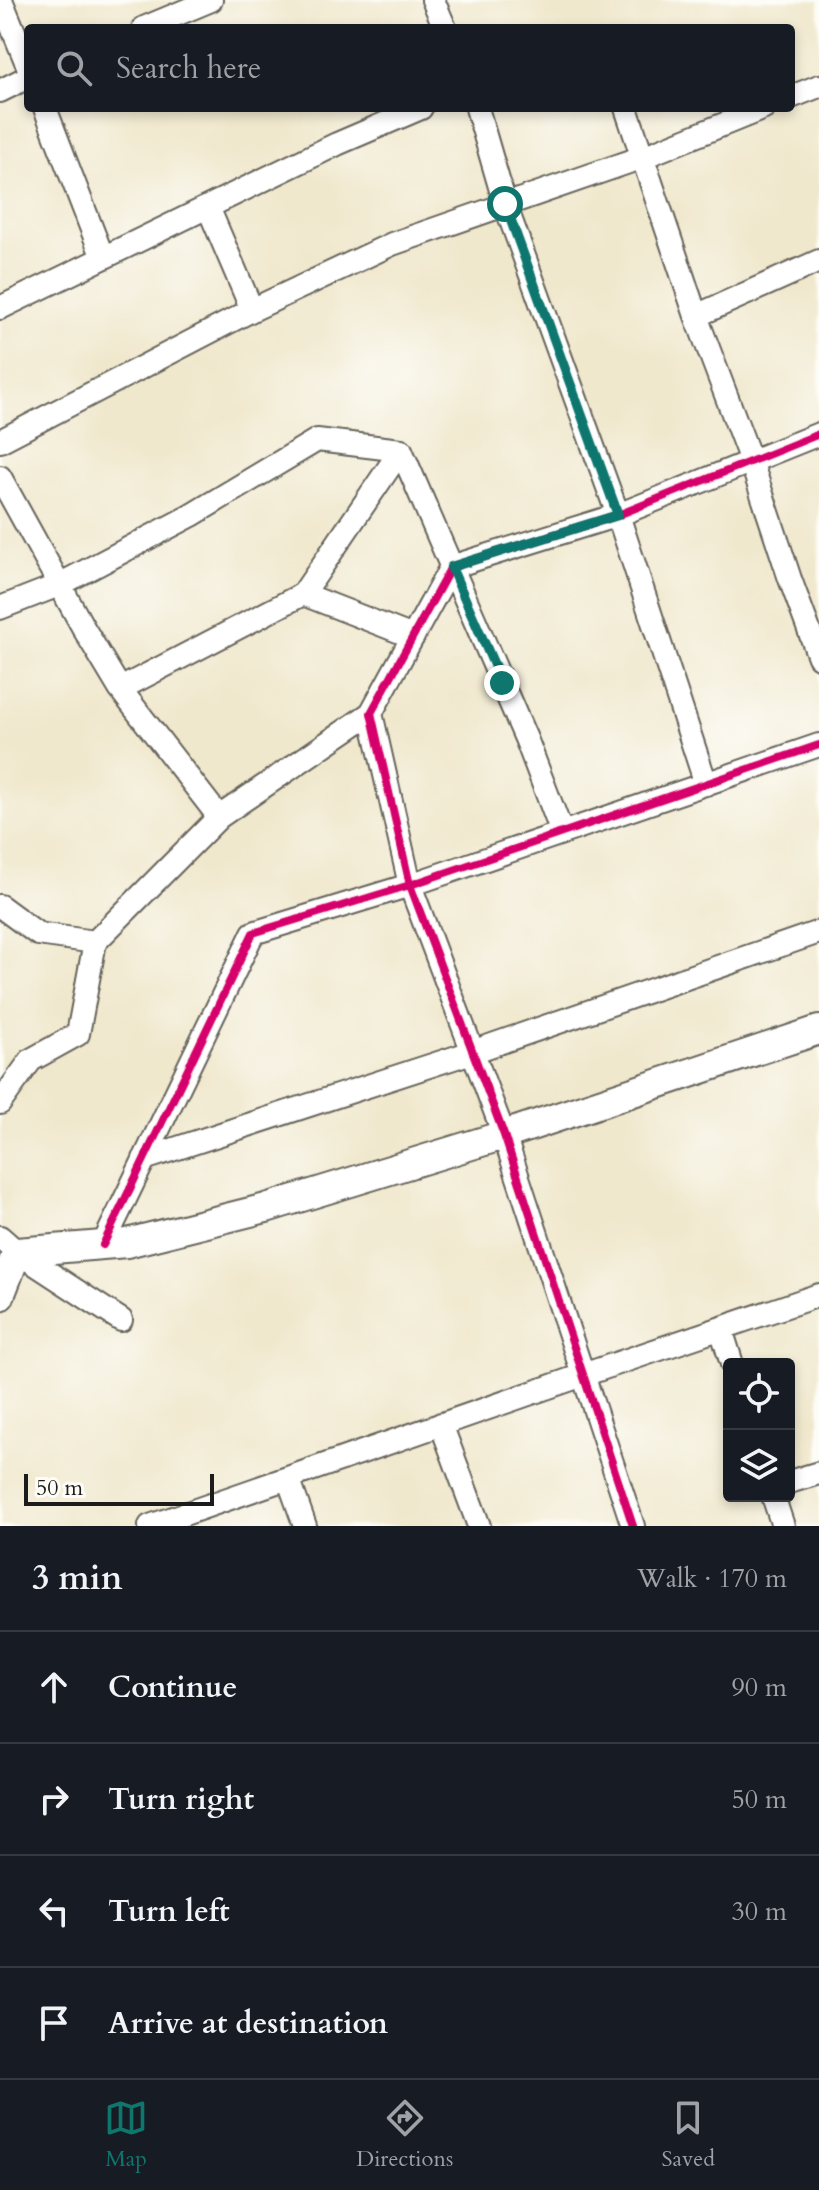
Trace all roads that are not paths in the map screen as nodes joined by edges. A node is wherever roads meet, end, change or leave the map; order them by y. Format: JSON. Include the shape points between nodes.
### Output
{"nodes":[{"id":1,"x":1,"y":0,"type":"edge"},
{"id":2,"x":211,"y":0,"type":"edge"},
{"id":3,"x":433,"y":0,"type":"edge"},
{"id":4,"x":154,"y":24,"type":"edge"},
{"id":5,"x":443,"y":24,"type":"edge"},
{"id":6,"x":24,"y":56,"type":"edge"},
{"id":7,"x":24,"y":79,"type":"edge"},
{"id":8,"x":819,"y":86,"type":"edge"},
{"id":9,"x":0,"y":91,"type":"edge"},
{"id":10,"x":795,"y":95,"type":"edge"},
{"id":11,"x":47,"y":112,"type":"edge"},
{"id":12,"x":412,"y":112,"type":"edge"},
{"id":13,"x":478,"y":112,"type":"edge"},
{"id":14,"x":627,"y":112,"type":"edge"},
{"id":15,"x":754,"y":112,"type":"edge"},
{"id":16,"x":643,"y":157,"type":"junction"},
{"id":17,"x":505,"y":204,"type":"junction"},
{"id":18,"x":208,"y":207,"type":"junction"},
{"id":19,"x":103,"y":258,"type":"junction"},
{"id":20,"x":819,"y":261,"type":"edge"},
{"id":21,"x":0,"y":308,"type":"edge"},
{"id":22,"x":252,"y":310,"type":"junction"},
{"id":23,"x":696,"y":316,"type":"junction"},
{"id":24,"x":819,"y":434,"type":"edge"},
{"id":25,"x":0,"y":441,"type":"edge"},
{"id":26,"x":401,"y":450,"type":"junction"},
{"id":27,"x":751,"y":461,"type":"junction"},
{"id":28,"x":0,"y":477,"type":"edge"},
{"id":29,"x":618,"y":515,"type":"junction"},
{"id":30,"x":451,"y":567,"type":"junction"},
{"id":31,"x":59,"y":585,"type":"junction"},
{"id":32,"x":303,"y":594,"type":"junction"},
{"id":33,"x":0,"y":608,"type":"edge"},
{"id":34,"x":413,"y":637,"type":"junction"},
{"id":35,"x":819,"y":657,"type":"edge"},
{"id":36,"x":120,"y":689,"type":"junction"},
{"id":37,"x":371,"y":713,"type":"junction"},
{"id":38,"x":819,"y":745,"type":"edge"},
{"id":39,"x":706,"y":784,"type":"junction"},
{"id":40,"x":219,"y":817,"type":"junction"},
{"id":41,"x":562,"y":833,"type":"junction"},
{"id":42,"x":410,"y":885,"type":"junction"},
{"id":43,"x":0,"y":906,"type":"edge"},
{"id":44,"x":819,"y":932,"type":"edge"},
{"id":45,"x":95,"y":942,"type":"junction"},
{"id":46,"x":819,"y":1030,"type":"edge"},
{"id":47,"x":472,"y":1052,"type":"junction"},
{"id":48,"x":0,"y":1103,"type":"edge"},
{"id":49,"x":504,"y":1135,"type":"junction"},
{"id":50,"x":144,"y":1159,"type":"junction"},
{"id":51,"x":8,"y":1244,"type":"edge"},
{"id":52,"x":103,"y":1245,"type":"junction"},
{"id":53,"x":819,"y":1295,"type":"edge"},
{"id":54,"x":0,"y":1296,"type":"edge"},
{"id":55,"x":121,"y":1320,"type":"dead end"},
{"id":56,"x":721,"y":1329,"type":"junction"},
{"id":57,"x":730,"y":1358,"type":"edge"},
{"id":58,"x":583,"y":1375,"type":"junction"},
{"id":59,"x":441,"y":1424,"type":"junction"},
{"id":60,"x":819,"y":1473,"type":"edge"},
{"id":61,"x":288,"y":1478,"type":"junction"},
{"id":62,"x":795,"y":1480,"type":"edge"},
{"id":63,"x":775,"y":1502,"type":"edge"},
{"id":64,"x":154,"y":1525,"type":"edge"},
{"id":65,"x":305,"y":1526,"type":"edge"},
{"id":66,"x":479,"y":1526,"type":"edge"},
{"id":67,"x":633,"y":1526,"type":"edge"},
{"id":68,"x":783,"y":1526,"type":"edge"}],
"edges":[{"from":1,"to":6,"type":"street"},
{"from":2,"to":4,"type":"street"},
{"from":3,"to":5,"type":"street"},
{"from":7,"to":9,"type":"street"},
{"from":8,"to":10,"type":"street"},
{"from":11,"to":19,"type":"street"},
{"from":12,"to":18,"type":"street"},
{"from":13,"to":17,"type":"street"},
{"from":14,"to":16,"type":"street"},
{"from":15,"to":16,"type":"street"},
{"from":16,"to":17,"type":"street"},
{"from":16,"to":23,"type":"street"},
{"from":17,"to":22,"type":"street","via":[[392,244]]},
{"from":17,"to":29,"type":"street"},
{"from":18,"to":19,"type":"street"},
{"from":18,"to":22,"type":"street"},
{"from":19,"to":21,"type":"street"},
{"from":20,"to":23,"type":"street"},
{"from":22,"to":25,"type":"street"},
{"from":23,"to":27,"type":"street"},
{"from":24,"to":27,"type":"street"},
{"from":26,"to":30,"type":"street"},
{"from":26,"to":31,"type":"street","via":[[317,440],[192,515]]},
{"from":26,"to":32,"type":"street"},
{"from":27,"to":29,"type":"street"},
{"from":27,"to":35,"type":"street"},
{"from":28,"to":31,"type":"street"},
{"from":29,"to":30,"type":"street"},
{"from":29,"to":39,"type":"street"},
{"from":30,"to":34,"type":"street"},
{"from":30,"to":41,"type":"street"},
{"from":31,"to":33,"type":"street"},
{"from":31,"to":36,"type":"street"},
{"from":32,"to":34,"type":"street"},
{"from":32,"to":36,"type":"street"},
{"from":34,"to":37,"type":"street"},
{"from":36,"to":40,"type":"street"},
{"from":37,"to":40,"type":"street"},
{"from":37,"to":42,"type":"street"},
{"from":38,"to":39,"type":"street"},
{"from":39,"to":41,"type":"street"},
{"from":40,"to":45,"type":"street"},
{"from":41,"to":42,"type":"street"},
{"from":42,"to":47,"type":"street"},
{"from":42,"to":50,"type":"street","via":[[253,933]]},
{"from":43,"to":45,"type":"street","via":[[38,934]]},
{"from":44,"to":47,"type":"street"},
{"from":45,"to":48,"type":"street","via":[[78,1034],[31,1060]]},
{"from":46,"to":49,"type":"street"},
{"from":47,"to":49,"type":"street"},
{"from":47,"to":50,"type":"street"},
{"from":49,"to":52,"type":"street","via":[[266,1208]]},
{"from":49,"to":58,"type":"street"},
{"from":50,"to":52,"type":"street"},
{"from":51,"to":52,"type":"street"},
{"from":51,"to":54,"type":"street"},
{"from":51,"to":55,"type":"street"},
{"from":53,"to":56,"type":"street"},
{"from":56,"to":57,"type":"street"},
{"from":56,"to":58,"type":"street"},
{"from":58,"to":59,"type":"street"},
{"from":58,"to":67,"type":"street"},
{"from":59,"to":61,"type":"street"},
{"from":59,"to":66,"type":"street"},
{"from":60,"to":62,"type":"street"},
{"from":61,"to":64,"type":"street"},
{"from":61,"to":65,"type":"street"},
{"from":63,"to":68,"type":"street"}]}
